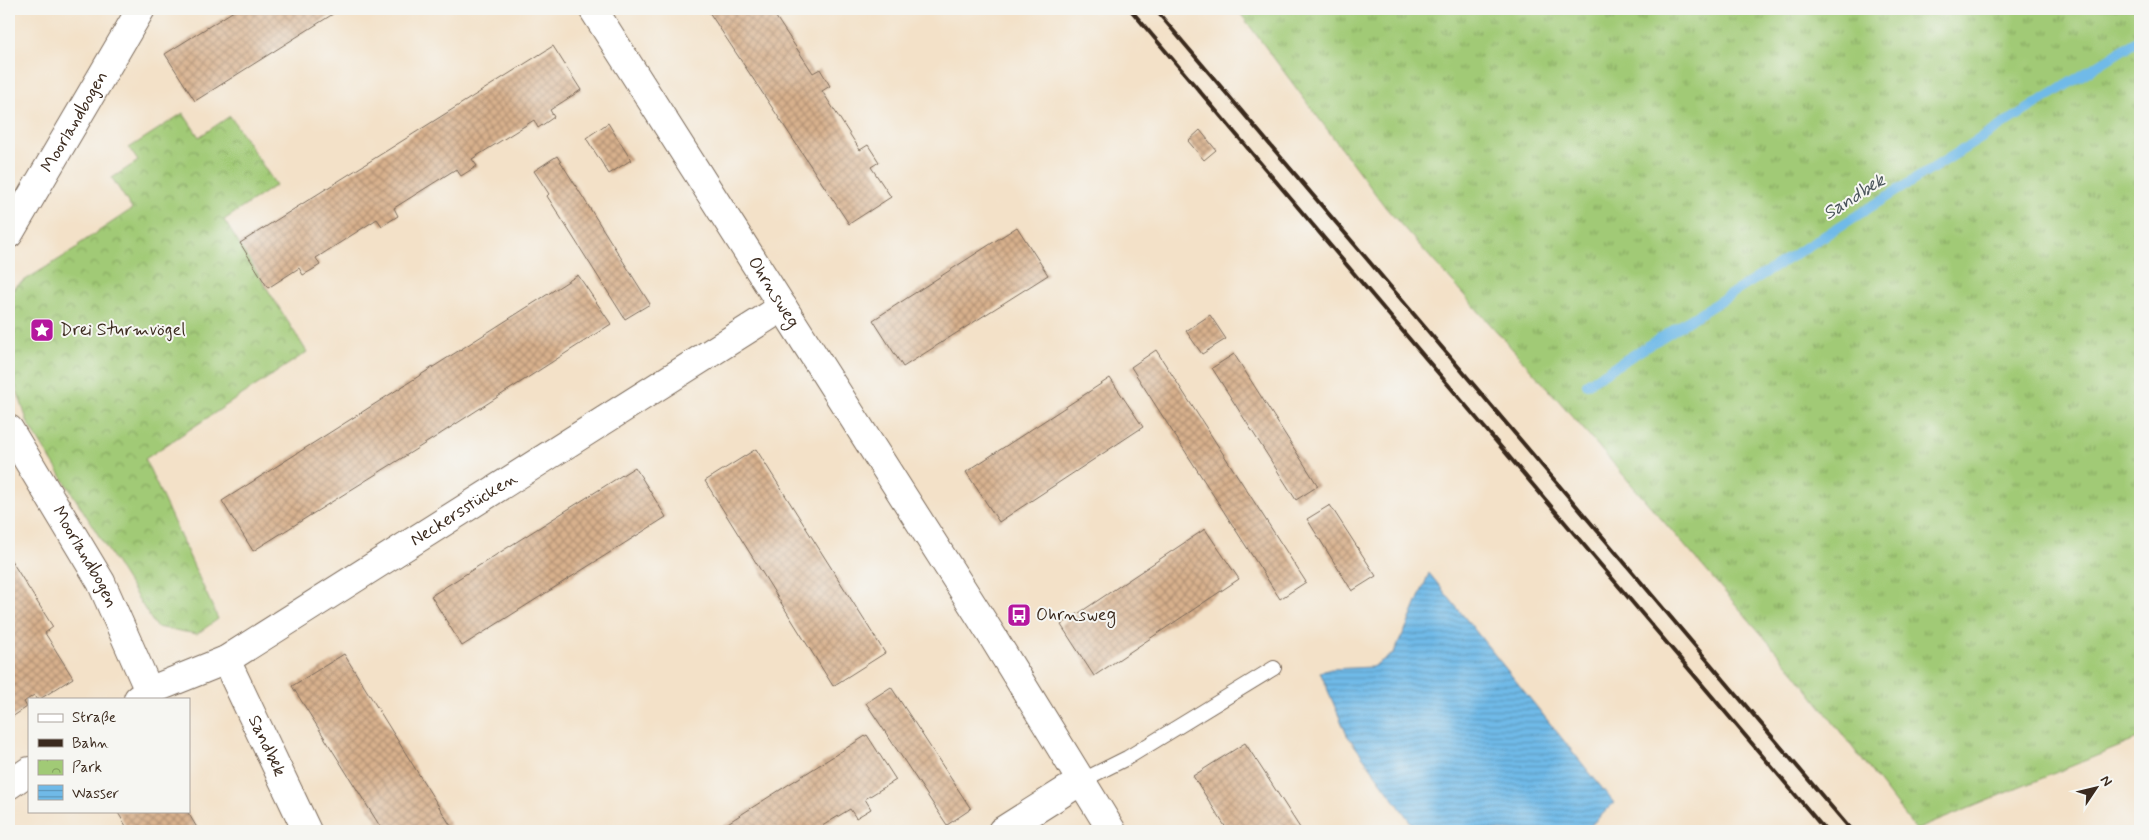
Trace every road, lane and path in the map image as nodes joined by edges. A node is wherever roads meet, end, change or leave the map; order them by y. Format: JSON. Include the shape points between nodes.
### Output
{"nodes":[{"id":1,"x":141,"y":9,"type":"edge"},
{"id":2,"x":593,"y":9,"type":"edge"},
{"id":3,"x":9,"y":234,"type":"edge"},
{"id":4,"x":783,"y":307,"type":"junction"},
{"id":5,"x":9,"y":429,"type":"edge"},
{"id":6,"x":226,"y":660,"type":"junction"},
{"id":7,"x":1274,"y":668,"type":"dead end"},
{"id":8,"x":144,"y":695,"type":"edge"},
{"id":9,"x":28,"y":773,"type":"edge"},
{"id":10,"x":1081,"y":781,"type":"junction"},
{"id":11,"x":9,"y":785,"type":"edge"},
{"id":12,"x":307,"y":831,"type":"edge"},
{"id":13,"x":1002,"y":831,"type":"edge"},
{"id":14,"x":1112,"y":831,"type":"edge"}],
"edges":[{"from":1,"to":3,"type":"street","name":"Moorlandbogen"},
{"from":2,"to":4,"type":"street","name":"Ohrnsweg"},
{"from":4,"to":6,"type":"street","name":"Neckersstücken"},
{"from":4,"to":10,"type":"street","name":"Ohrnsweg"},
{"from":5,"to":8,"type":"street","name":"Moorlandbogen","via":[[100,582]]},
{"from":6,"to":8,"type":"street","name":"Neckersstücken"},
{"from":6,"to":12,"type":"street","name":"Sandbek"},
{"from":7,"to":10,"type":"lane","via":[[1126,758]]},
{"from":9,"to":11,"type":"street"},
{"from":10,"to":13,"type":"street"},
{"from":10,"to":14,"type":"street","name":"Ohrnsweg"}]}
